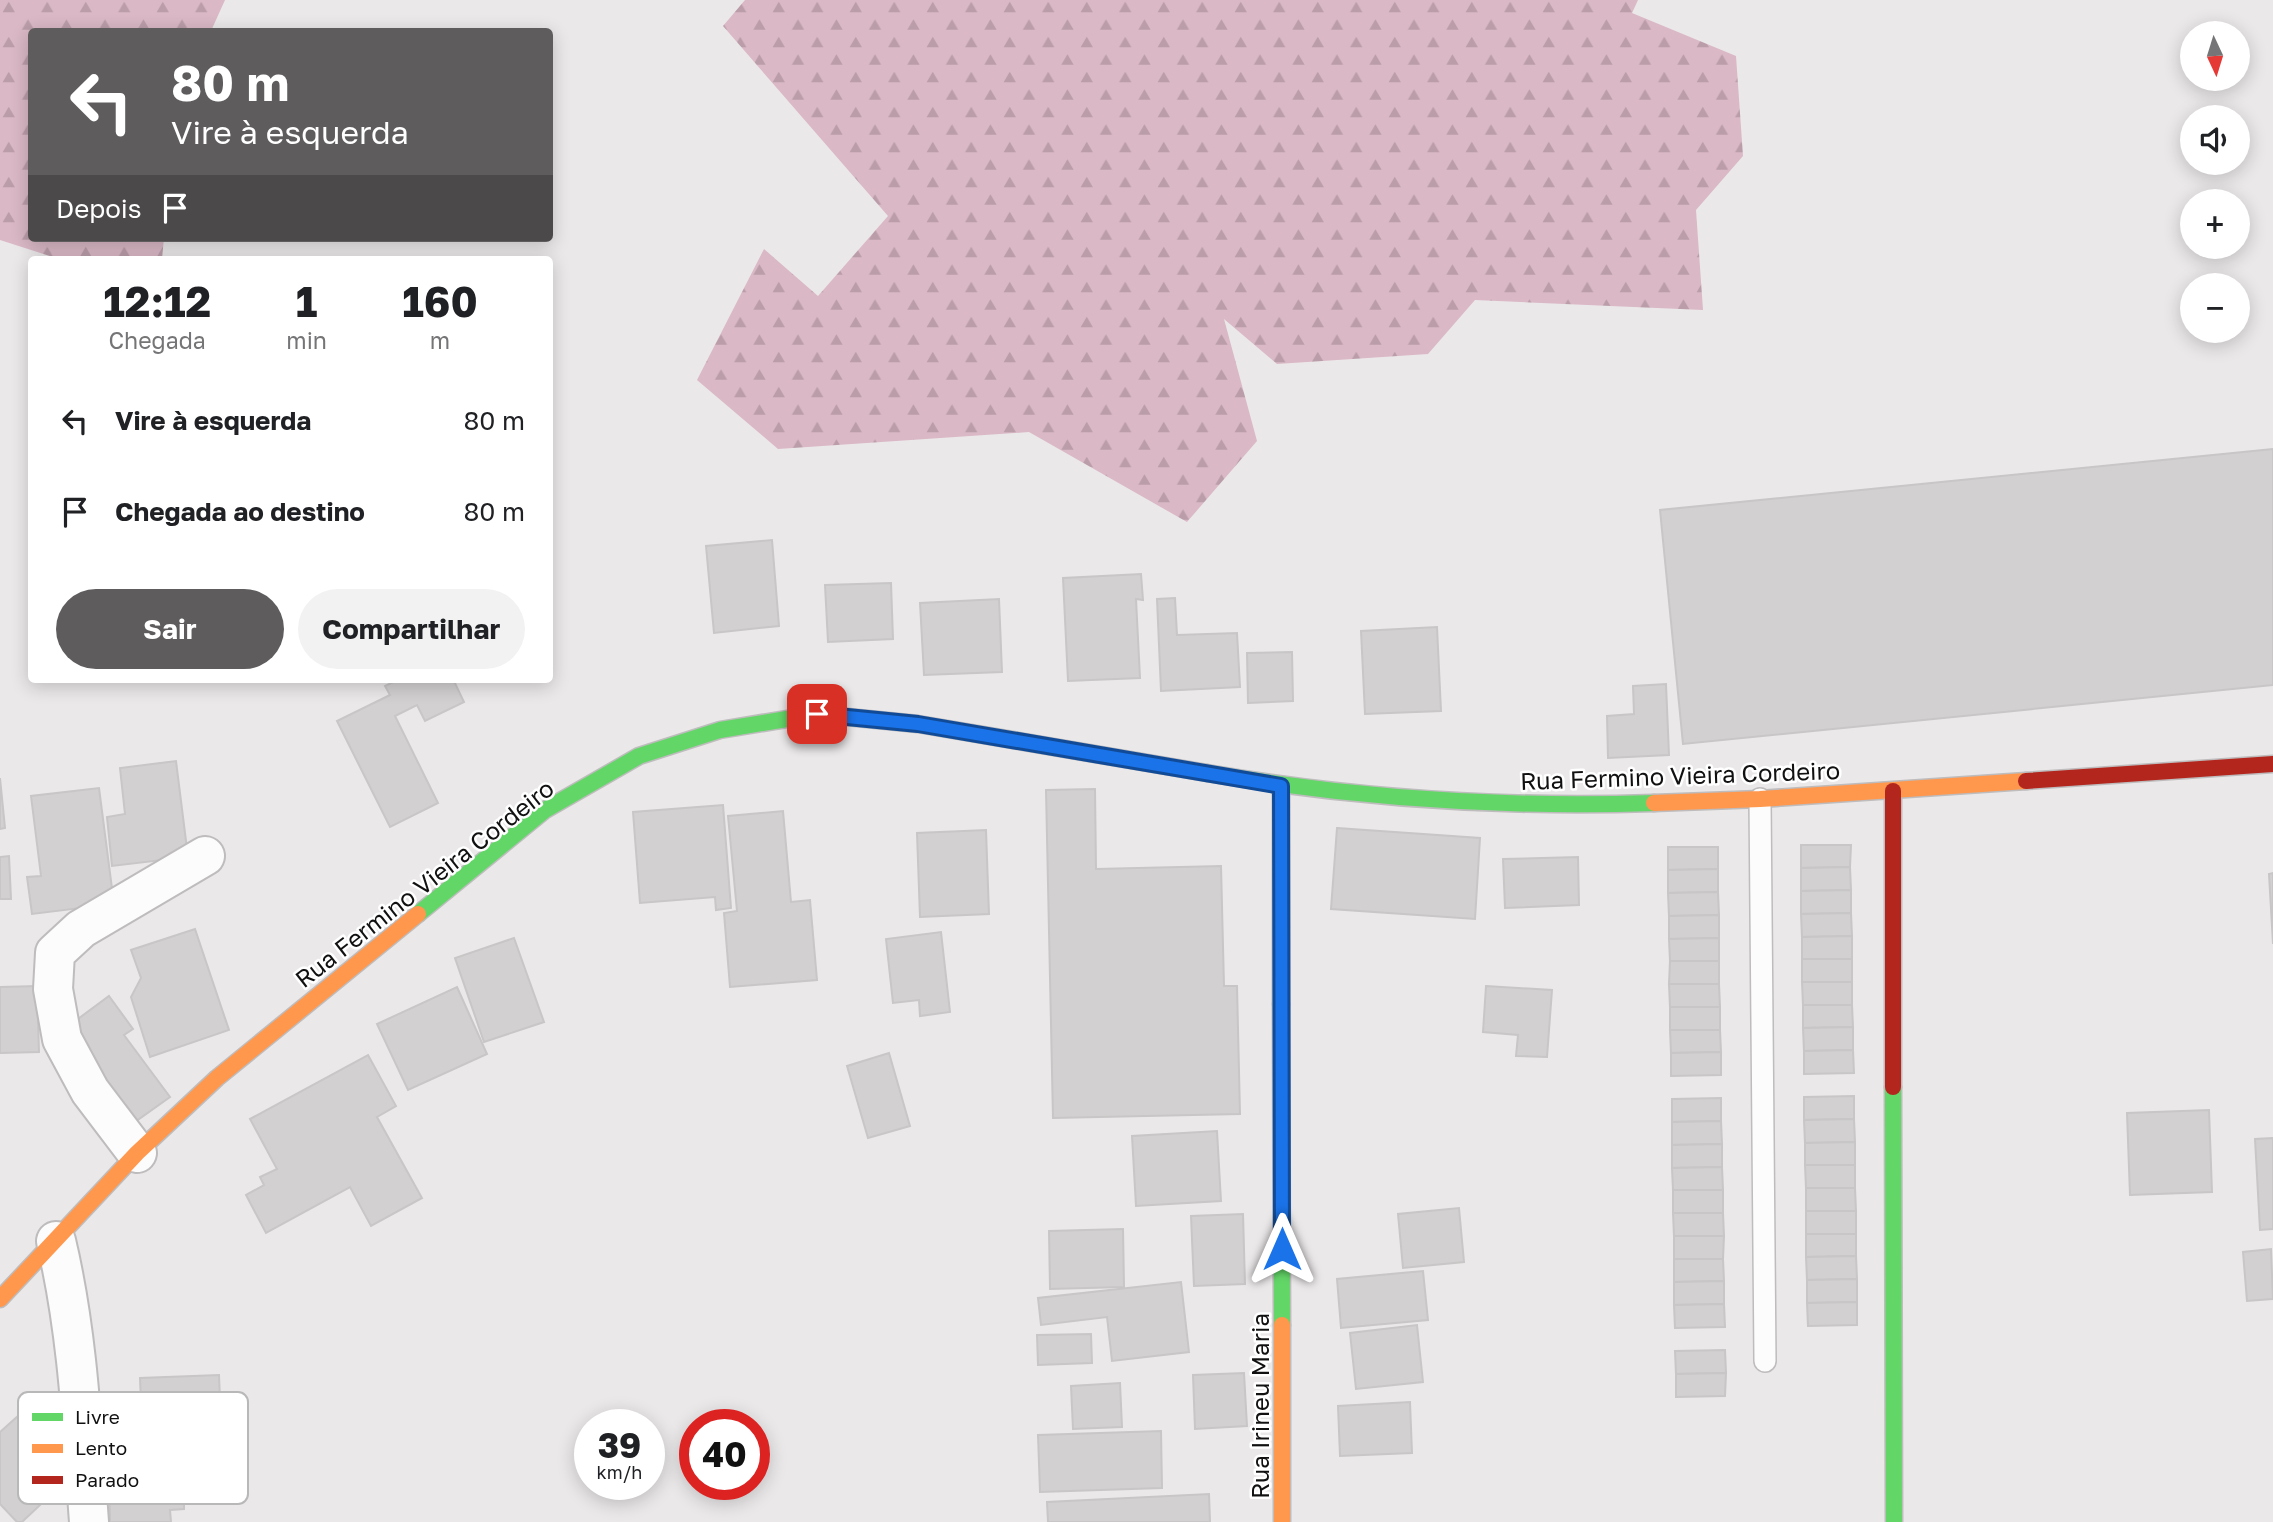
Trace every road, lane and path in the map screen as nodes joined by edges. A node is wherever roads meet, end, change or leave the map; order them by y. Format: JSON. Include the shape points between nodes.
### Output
{"nodes":[{"id":1,"x":2273,"y":764,"type":"edge"},
{"id":2,"x":1281,"y":786,"type":"junction"},
{"id":3,"x":1893,"y":791,"type":"junction"},
{"id":4,"x":1760,"y":799,"type":"junction"},
{"id":5,"x":205,"y":856,"type":"dead end"},
{"id":6,"x":137,"y":1153,"type":"junction"},
{"id":7,"x":56,"y":1241,"type":"junction"},
{"id":8,"x":0,"y":1299,"type":"edge"},
{"id":9,"x":1765,"y":1361,"type":"dead end"},
{"id":10,"x":80,"y":1392,"type":"edge"},
{"id":11,"x":88,"y":1504,"type":"edge"},
{"id":12,"x":89,"y":1522,"type":"edge"},
{"id":13,"x":1282,"y":1522,"type":"edge"},
{"id":14,"x":1894,"y":1522,"type":"edge"}],
"edges":[{"from":1,"to":3,"type":"street","name":"Rua Fermino Vieira Cordeiro"},
{"from":2,"to":4,"type":"street","name":"Rua Fermino Vieira Cordeiro","via":[[1566,806]]},
{"from":2,"to":6,"type":"street","name":"Rua Fermino Vieira Cordeiro","via":[[918,724],[817,714],[720,730],[639,756],[545,810],[217,1077]]},
{"from":2,"to":13,"type":"street","name":"Rua Irineu Maria"},
{"from":3,"to":4,"type":"street","name":"Rua Fermino Vieira Cordeiro"},
{"from":3,"to":14,"type":"street"},
{"from":4,"to":9,"type":"lane"},
{"from":5,"to":6,"type":"street","via":[[81,929],[55,953],[53,989],[62,1039],[90,1091]]},
{"from":6,"to":7,"type":"street","name":"Rua Fermino Vieira Cordeiro"},
{"from":7,"to":8,"type":"street","name":"Rua Fermino Vieira Cordeiro"},
{"from":7,"to":10,"type":"street"},
{"from":11,"to":12,"type":"street"}]}
